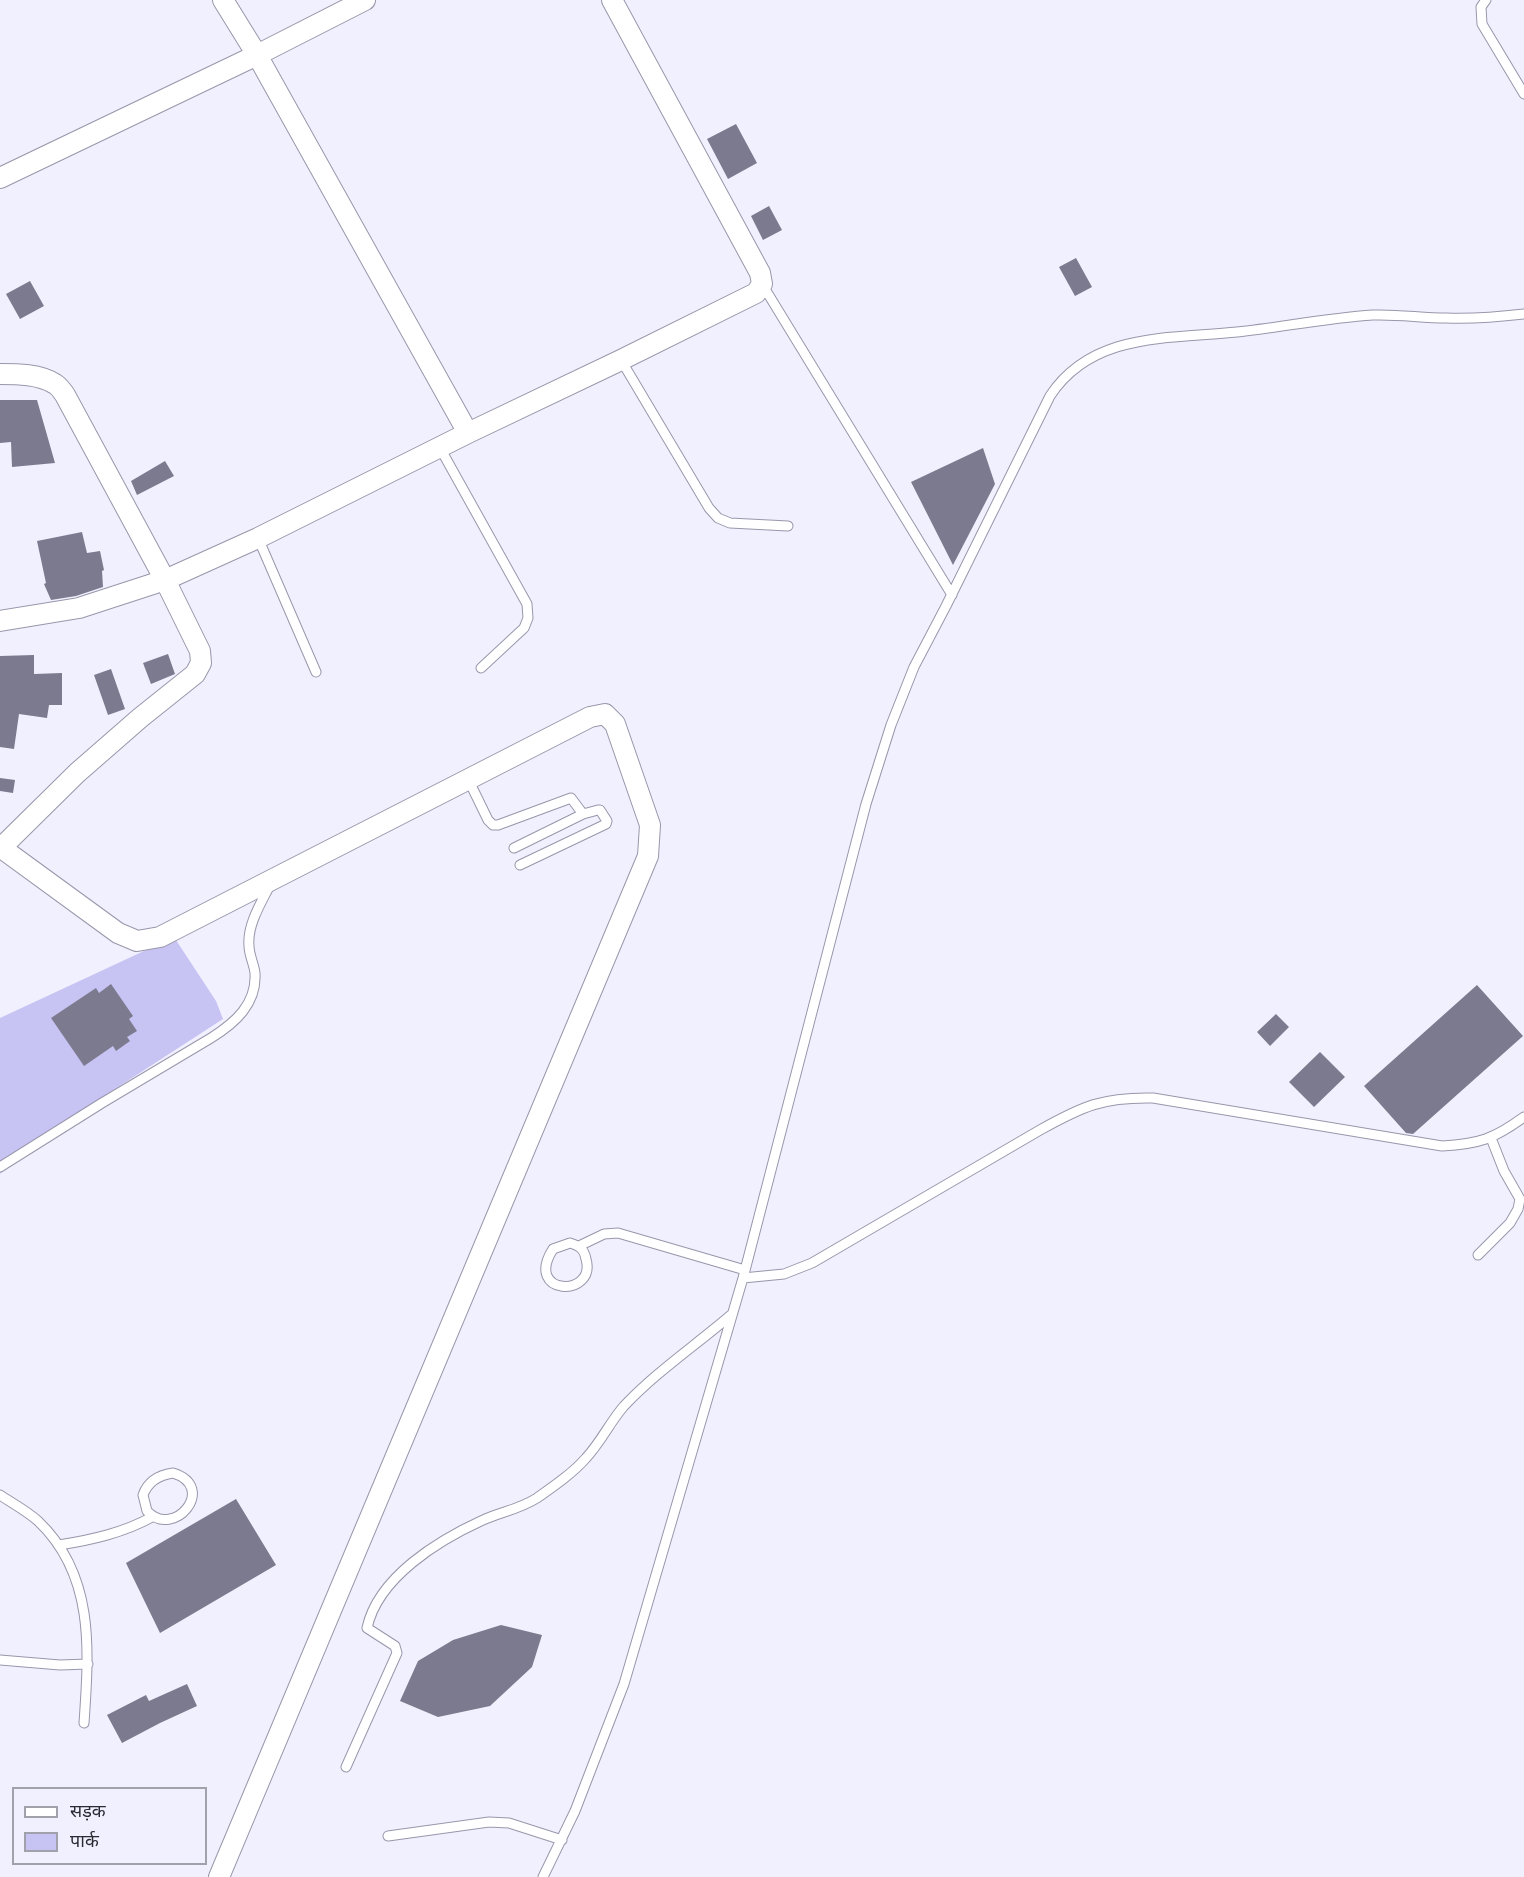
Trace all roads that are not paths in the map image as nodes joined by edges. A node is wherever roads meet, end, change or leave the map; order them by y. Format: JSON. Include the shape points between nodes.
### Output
{"nodes":[{"id":1,"x":223,"y":0,"type":"edge"},
{"id":2,"x":365,"y":0,"type":"edge"},
{"id":3,"x":612,"y":0,"type":"edge"},
{"id":4,"x":1486,"y":0,"type":"edge"},
{"id":5,"x":257,"y":55,"type":"junction"},
{"id":6,"x":1524,"y":94,"type":"edge"},
{"id":7,"x":0,"y":178,"type":"edge"},
{"id":8,"x":762,"y":284,"type":"junction"},
{"id":9,"x":1524,"y":314,"type":"edge"},
{"id":10,"x":621,"y":360,"type":"junction"},
{"id":11,"x":0,"y":374,"type":"edge"},
{"id":12,"x":468,"y":433,"type":"junction"},
{"id":13,"x":440,"y":448,"type":"junction"},
{"id":14,"x":788,"y":526,"type":"dead end"},
{"id":15,"x":258,"y":538,"type":"junction"},
{"id":16,"x":165,"y":580,"type":"junction"},
{"id":17,"x":952,"y":595,"type":"junction"},
{"id":18,"x":0,"y":621,"type":"edge"},
{"id":19,"x":481,"y":668,"type":"dead end"},
{"id":20,"x":316,"y":672,"type":"dead end"},
{"id":21,"x":468,"y":779,"type":"junction"},
{"id":22,"x":583,"y":814,"type":"junction"},
{"id":23,"x":513,"y":848,"type":"dead end"},
{"id":24,"x":0,"y":854,"type":"edge"},
{"id":25,"x":520,"y":865,"type":"dead end"},
{"id":26,"x":273,"y":878,"type":"junction"},
{"id":27,"x":1524,"y":1117,"type":"edge"},
{"id":28,"x":1491,"y":1138,"type":"junction"},
{"id":29,"x":0,"y":1167,"type":"edge"},
{"id":30,"x":579,"y":1246,"type":"junction"},
{"id":31,"x":1478,"y":1255,"type":"dead end"},
{"id":32,"x":744,"y":1274,"type":"junction"},
{"id":33,"x":732,"y":1315,"type":"junction"},
{"id":34,"x":0,"y":1495,"type":"edge"},
{"id":35,"x":152,"y":1516,"type":"junction"},
{"id":36,"x":59,"y":1545,"type":"junction"},
{"id":37,"x":0,"y":1660,"type":"edge"},
{"id":38,"x":88,"y":1664,"type":"junction"},
{"id":39,"x":84,"y":1723,"type":"dead end"},
{"id":40,"x":346,"y":1767,"type":"dead end"},
{"id":41,"x":388,"y":1836,"type":"dead end"},
{"id":42,"x":562,"y":1839,"type":"junction"},
{"id":43,"x":219,"y":1877,"type":"edge"},
{"id":44,"x":543,"y":1877,"type":"edge"}],
"edges":[{"from":1,"to":5,"type":"street"},
{"from":2,"to":5,"type":"street"},
{"from":3,"to":8,"type":"street","via":[[760,273]]},
{"from":4,"to":6,"type":"lane","via":[[1481,7],[1482,24]]},
{"from":5,"to":7,"type":"street"},
{"from":5,"to":12,"type":"street"},
{"from":8,"to":10,"type":"street","via":[[756,293]]},
{"from":8,"to":17,"type":"lane"},
{"from":9,"to":17,"type":"lane","via":[[1351,317],[1142,340],[1087,359],[1068,372],[1050,396]]},
{"from":10,"to":12,"type":"street"},
{"from":10,"to":14,"type":"lane","via":[[718,518],[730,523]]},
{"from":11,"to":16,"type":"street","via":[[26,375],[54,383],[65,395]]},
{"from":12,"to":13,"type":"street"},
{"from":13,"to":15,"type":"street"},
{"from":13,"to":19,"type":"lane","via":[[527,604],[524,628]]},
{"from":15,"to":16,"type":"street"},
{"from":15,"to":20,"type":"lane"},
{"from":16,"to":18,"type":"street","via":[[79,608]]},
{"from":16,"to":24,"type":"street","via":[[200,651],[201,663],[195,674],[77,773]]},
{"from":17,"to":32,"type":"lane","via":[[914,667],[866,804]]},
{"from":21,"to":22,"type":"lane","via":[[493,825],[571,798]]},
{"from":21,"to":26,"type":"street"},
{"from":21,"to":43,"type":"street","via":[[590,717],[605,714],[615,724],[650,825],[648,856]]},
{"from":22,"to":23,"type":"lane"},
{"from":22,"to":25,"type":"lane","via":[[600,810],[607,823]]},
{"from":24,"to":26,"type":"street","via":[[22,863],[118,933],[137,941],[160,937]]},
{"from":26,"to":29,"type":"lane","via":[[250,933],[254,985],[243,1013],[229,1027]]},
{"from":27,"to":28,"type":"lane"},
{"from":28,"to":31,"type":"lane","via":[[1520,1199],[1510,1223]]},
{"from":28,"to":32,"type":"lane","via":[[1442,1146],[1153,1098],[1096,1103],[1069,1114],[812,1263],[784,1274]]},
{"from":30,"to":30,"type":"lane","via":[[587,1263],[580,1281],[561,1288],[553,1284],[545,1264],[553,1249],[565,1244]]},
{"from":30,"to":32,"type":"lane","via":[[604,1234],[618,1233]]},
{"from":32,"to":33,"type":"lane"},
{"from":33,"to":40,"type":"lane","via":[[636,1394],[586,1458],[558,1482],[523,1506],[485,1519],[429,1549],[391,1582],[367,1628],[395,1646],[397,1653]]},
{"from":33,"to":42,"type":"lane","via":[[624,1684]]},
{"from":34,"to":36,"type":"lane","via":[[36,1520]]},
{"from":35,"to":35,"type":"lane","via":[[144,1503],[151,1481],[162,1474],[182,1475],[194,1497],[191,1505],[166,1520]]},
{"from":35,"to":36,"type":"lane","via":[[112,1534]]},
{"from":36,"to":38,"type":"lane","via":[[69,1559],[82,1600]]},
{"from":37,"to":38,"type":"lane"},
{"from":38,"to":39,"type":"lane"},
{"from":41,"to":42,"type":"lane","via":[[489,1822],[508,1823]]},
{"from":42,"to":44,"type":"lane"}]}
